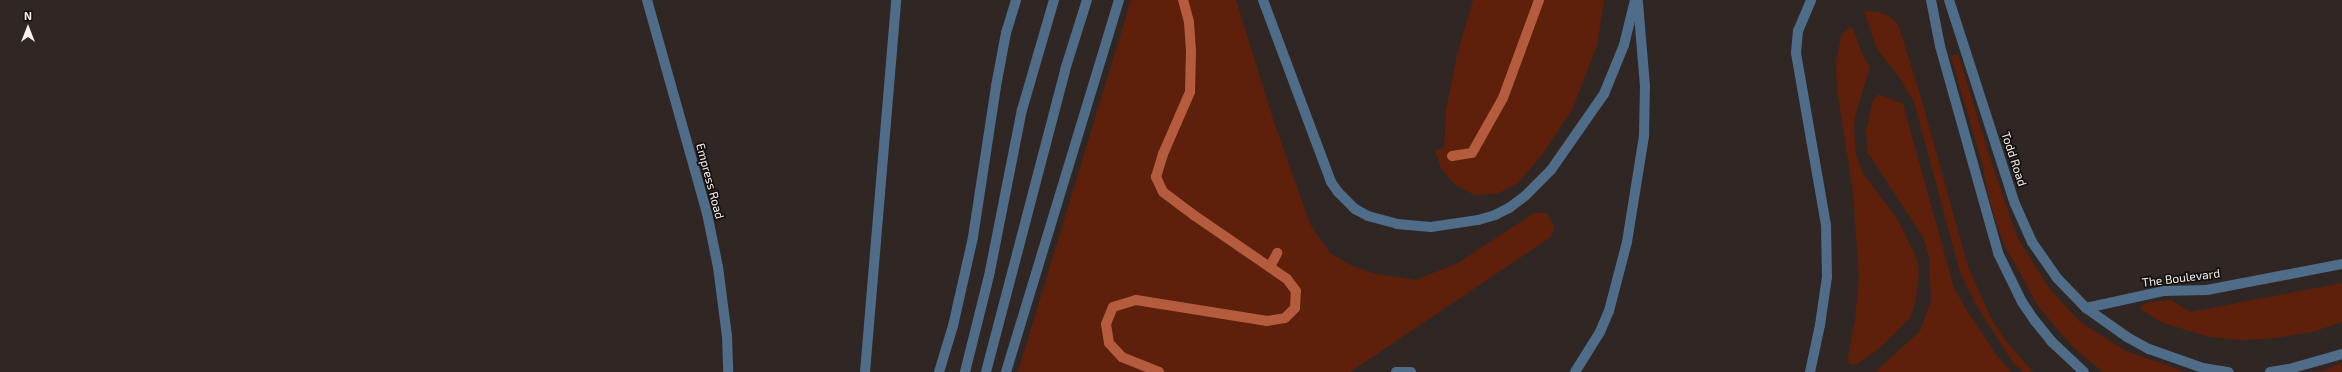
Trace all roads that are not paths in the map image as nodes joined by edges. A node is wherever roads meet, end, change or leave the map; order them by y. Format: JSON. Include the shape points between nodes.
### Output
{"nodes":[{"id":1,"x":647,"y":0,"type":"edge"},
{"id":2,"x":896,"y":0,"type":"edge"},
{"id":3,"x":1016,"y":0,"type":"edge"},
{"id":4,"x":1054,"y":0,"type":"edge"},
{"id":5,"x":1087,"y":0,"type":"edge"},
{"id":6,"x":1119,"y":0,"type":"edge"},
{"id":7,"x":1263,"y":0,"type":"edge"},
{"id":8,"x":1635,"y":0,"type":"edge"},
{"id":9,"x":1638,"y":0,"type":"edge"},
{"id":10,"x":1811,"y":0,"type":"edge"},
{"id":11,"x":1931,"y":0,"type":"edge"},
{"id":12,"x":1949,"y":0,"type":"edge"},
{"id":13,"x":2342,"y":264,"type":"edge"},
{"id":14,"x":2086,"y":308,"type":"junction"},
{"id":15,"x":2342,"y":354,"type":"edge"},
{"id":16,"x":728,"y":372,"type":"edge"},
{"id":17,"x":864,"y":372,"type":"edge"},
{"id":18,"x":939,"y":372,"type":"edge"},
{"id":19,"x":965,"y":372,"type":"edge"},
{"id":20,"x":986,"y":372,"type":"edge"},
{"id":21,"x":1006,"y":372,"type":"edge"},
{"id":22,"x":1396,"y":372,"type":"edge"},
{"id":23,"x":1411,"y":372,"type":"edge"},
{"id":24,"x":1574,"y":372,"type":"edge"},
{"id":25,"x":1810,"y":372,"type":"edge"},
{"id":26,"x":2084,"y":372,"type":"edge"},
{"id":27,"x":2229,"y":372,"type":"edge"},
{"id":28,"x":2270,"y":372,"type":"edge"}],
"edges":[{"from":1,"to":16,"type":"street","name":"Empress Road","via":[[707,213],[718,267],[726,328]]},
{"from":2,"to":17,"type":"street"},
{"from":3,"to":18,"type":"street","via":[[1006,33],[996,86],[973,237],[953,326]]},
{"from":4,"to":19,"type":"street","via":[[1022,110],[989,276]]},
{"from":5,"to":20,"type":"street","via":[[1065,70]]},
{"from":6,"to":21,"type":"street"},
{"from":7,"to":8,"type":"street","via":[[1331,182],[1338,192],[1356,209],[1368,216],[1397,224],[1431,227],[1478,220],[1500,212],[1525,196],[1552,170],[1604,94],[1624,45]]},
{"from":9,"to":24,"type":"street","via":[[1645,86],[1644,136],[1627,242],[1609,310],[1600,332]]},
{"from":10,"to":25,"type":"street","via":[[1798,31],[1796,53],[1826,225],[1827,277]]},
{"from":11,"to":26,"type":"street","via":[[1940,46],[1990,229],[2012,284],[2035,322]]},
{"from":12,"to":14,"type":"street","name":"Todd Road","via":[[2008,184],[2025,227],[2057,278]]},
{"from":13,"to":14,"type":"street","name":"The Boulevard","via":[[2207,290],[2163,291]]},
{"from":14,"to":27,"type":"street","via":[[2105,324],[2149,349],[2203,368]]},
{"from":15,"to":28,"type":"street"},
{"from":22,"to":23,"type":"street"}]}
